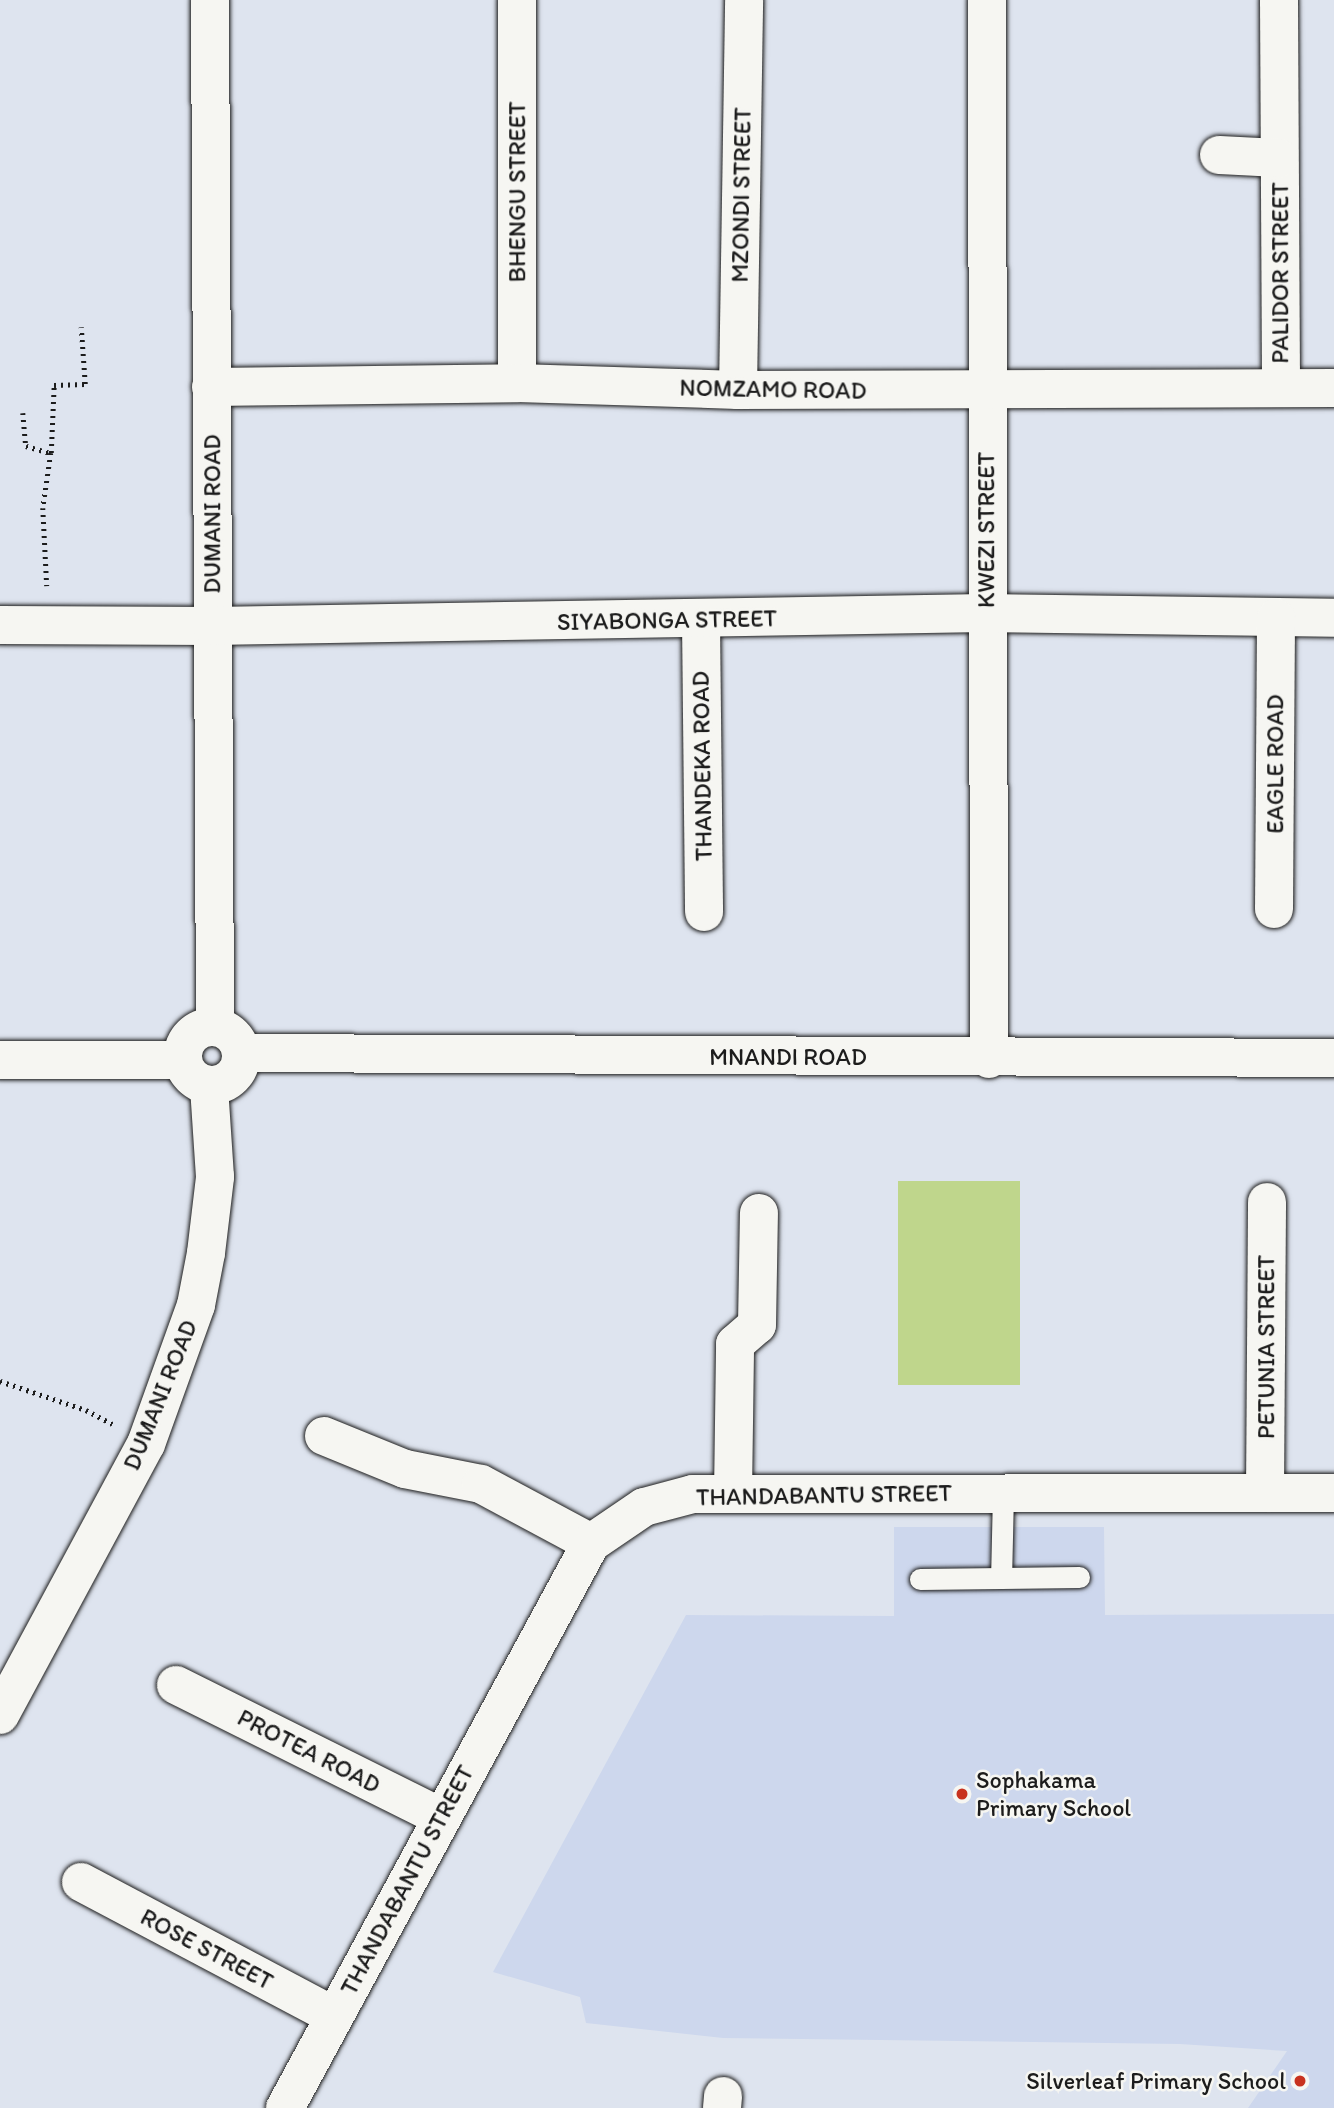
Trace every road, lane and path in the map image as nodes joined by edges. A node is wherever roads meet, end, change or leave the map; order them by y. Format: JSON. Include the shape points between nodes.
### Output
{"nodes":[{"id":1,"x":210,"y":0,"type":"edge"},
{"id":2,"x":517,"y":0,"type":"edge"},
{"id":3,"x":744,"y":0,"type":"edge"},
{"id":4,"x":988,"y":0,"type":"edge"},
{"id":5,"x":1279,"y":0,"type":"edge"},
{"id":6,"x":1219,"y":155,"type":"dead end"},
{"id":7,"x":1279,"y":158,"type":"junction"},
{"id":8,"x":81,"y":327,"type":"dead end"},
{"id":9,"x":517,"y":383,"type":"junction"},
{"id":10,"x":211,"y":387,"type":"junction"},
{"id":11,"x":1281,"y":388,"type":"junction"},
{"id":12,"x":1334,"y":388,"type":"edge"},
{"id":13,"x":738,"y":390,"type":"junction"},
{"id":14,"x":987,"y":390,"type":"junction"},
{"id":15,"x":23,"y":413,"type":"dead end"},
{"id":16,"x":51,"y":453,"type":"junction"},
{"id":17,"x":986,"y":613,"type":"junction"},
{"id":18,"x":1276,"y":618,"type":"junction"},
{"id":19,"x":1334,"y":618,"type":"edge"},
{"id":20,"x":701,"y":620,"type":"junction"},
{"id":21,"x":0,"y":625,"type":"edge"},
{"id":22,"x":50,"y":625,"type":"junction"},
{"id":23,"x":212,"y":626,"type":"junction"},
{"id":24,"x":1274,"y":909,"type":"dead end"},
{"id":25,"x":704,"y":912,"type":"dead end"},
{"id":26,"x":229,"y":1040,"type":"junction"},
{"id":27,"x":1334,"y":1058,"type":"edge"},
{"id":28,"x":989,"y":1059,"type":"junction"},
{"id":29,"x":0,"y":1060,"type":"edge"},
{"id":30,"x":196,"y":1073,"type":"junction"},
{"id":31,"x":1267,"y":1202,"type":"dead end"},
{"id":32,"x":759,"y":1213,"type":"dead end"},
{"id":33,"x":0,"y":1381,"type":"edge"},
{"id":34,"x":324,"y":1436,"type":"dead end"},
{"id":35,"x":146,"y":1444,"type":"junction"},
{"id":36,"x":1003,"y":1493,"type":"junction"},
{"id":37,"x":1265,"y":1493,"type":"junction"},
{"id":38,"x":1334,"y":1493,"type":"edge"},
{"id":39,"x":733,"y":1494,"type":"junction"},
{"id":40,"x":591,"y":1543,"type":"junction"},
{"id":41,"x":1079,"y":1577,"type":"dead end"},
{"id":42,"x":1001,"y":1578,"type":"junction"},
{"id":43,"x":919,"y":1579,"type":"dead end"},
{"id":44,"x":176,"y":1685,"type":"dead end"},
{"id":45,"x":0,"y":1715,"type":"edge"},
{"id":46,"x":442,"y":1817,"type":"junction"},
{"id":47,"x":81,"y":1882,"type":"dead end"},
{"id":48,"x":334,"y":2017,"type":"junction"},
{"id":49,"x":285,"y":2108,"type":"edge"}],
"edges":[{"from":1,"to":10,"type":"street","name":"DUMANI ROAD"},
{"from":2,"to":9,"type":"street","name":"BHENGU STREET"},
{"from":3,"to":13,"type":"street","name":"MZONDI STREET"},
{"from":4,"to":14,"type":"street","name":"KWEZI STREET"},
{"from":5,"to":7,"type":"street","name":"PALIDOR STREET"},
{"from":6,"to":7,"type":"street","name":"PALIDOR STREET"},
{"from":7,"to":11,"type":"street","name":"PALIDOR STREET"},
{"from":8,"to":16,"type":"path","via":[[85,384],[54,386]]},
{"from":9,"to":10,"type":"street","name":"NOMZAMO ROAD"},
{"from":9,"to":13,"type":"street","name":"NOMZAMO ROAD"},
{"from":10,"to":23,"type":"street","name":"DUMANI ROAD"},
{"from":11,"to":12,"type":"street","name":"NOMZAMO ROAD"},
{"from":11,"to":14,"type":"street","name":"NOMZAMO ROAD"},
{"from":13,"to":14,"type":"street","name":"NOMZAMO ROAD"},
{"from":14,"to":17,"type":"street","name":"KWEZI STREET"},
{"from":15,"to":16,"type":"path","via":[[26,446]]},
{"from":16,"to":22,"type":"path","via":[[43,508]]},
{"from":17,"to":18,"type":"street","name":"SIYABONGA STREET"},
{"from":17,"to":20,"type":"street","name":"SIYABONGA STREET"},
{"from":17,"to":28,"type":"street","name":"KWEZI STREET"},
{"from":18,"to":19,"type":"street","name":"SIYABONGA STREET"},
{"from":18,"to":24,"type":"street","name":"EAGLE ROAD"},
{"from":20,"to":23,"type":"street","name":"SIYABONGA STREET"},
{"from":20,"to":25,"type":"street","name":"THANDEKA ROAD"},
{"from":21,"to":22,"type":"street","name":"SIYABONGA STREET"},
{"from":22,"to":23,"type":"street","name":"SIYABONGA STREET"},
{"from":23,"to":26,"type":"street","name":"DUMANI ROAD"},
{"from":26,"to":28,"type":"street","name":"MNANDI ROAD"},
{"from":26,"to":30,"type":"street","via":[[241,1066],[233,1077],[222,1085]]},
{"from":26,"to":30,"type":"street","via":[[202,1028],[191,1035],[184,1046]]},
{"from":27,"to":28,"type":"street","name":"MNANDI ROAD"},
{"from":29,"to":30,"type":"street"},
{"from":30,"to":35,"type":"street","name":"DUMANI ROAD","via":[[215,1177],[206,1253],[195,1305]]},
{"from":31,"to":37,"type":"street","name":"PETUNIA STREET"},
{"from":32,"to":39,"type":"street","via":[[757,1325],[734,1344]]},
{"from":33,"to":35,"type":"path","via":[[86,1410]]},
{"from":34,"to":40,"type":"street","via":[[404,1469],[481,1484]]},
{"from":35,"to":45,"type":"street","name":"DUMANI ROAD"},
{"from":36,"to":37,"type":"street","name":"THANDABANTU STREET"},
{"from":36,"to":39,"type":"street","name":"THANDABANTU STREET"},
{"from":36,"to":42,"type":"lane"},
{"from":37,"to":38,"type":"street","name":"THANDABANTU STREET"},
{"from":39,"to":40,"type":"street","name":"THANDABANTU STREET","via":[[693,1494],[644,1507]]},
{"from":40,"to":46,"type":"street","name":"THANDABANTU STREET"},
{"from":41,"to":42,"type":"lane"},
{"from":42,"to":43,"type":"lane"},
{"from":44,"to":46,"type":"street","name":"PROTEA ROAD"},
{"from":46,"to":48,"type":"street","name":"THANDABANTU STREET"},
{"from":47,"to":48,"type":"street","name":"ROSE STREET"},
{"from":48,"to":49,"type":"street","name":"THANDABANTU STREET"}]}
